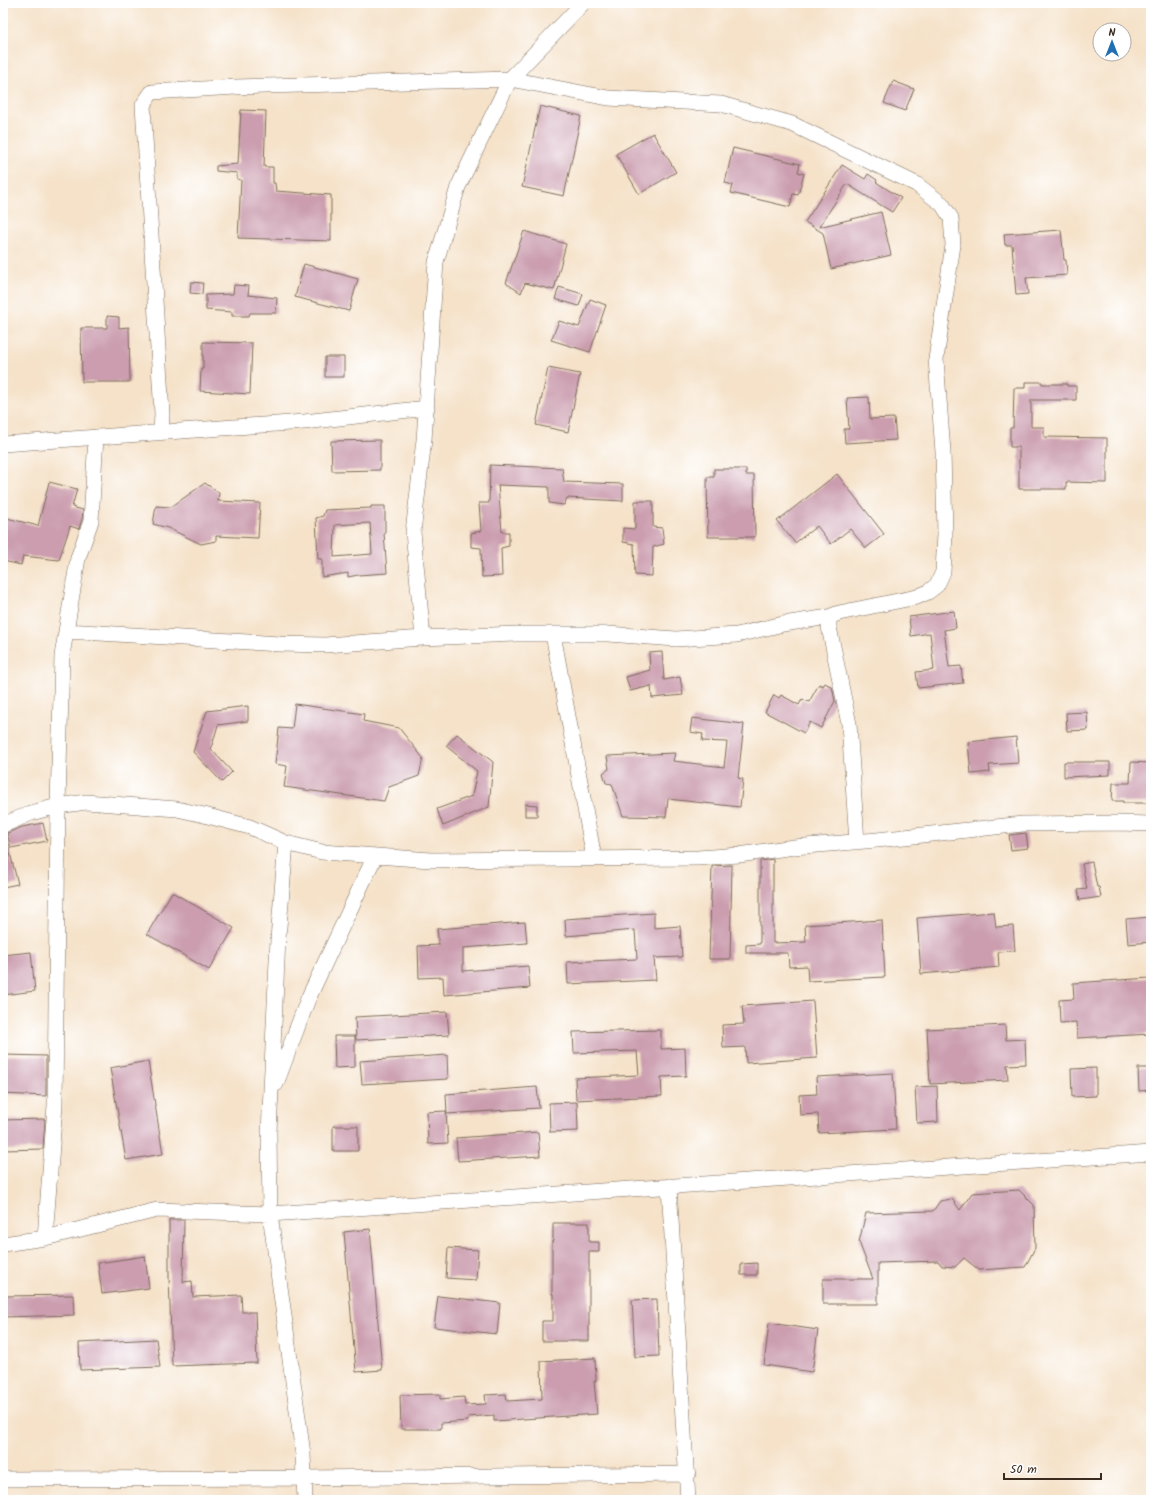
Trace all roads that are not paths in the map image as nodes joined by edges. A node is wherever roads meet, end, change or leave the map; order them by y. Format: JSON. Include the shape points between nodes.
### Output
{"nodes":[{"id":1,"x":583,"y":3,"type":"edge"},
{"id":2,"x":510,"y":79,"type":"junction"},
{"id":3,"x":427,"y":408,"type":"junction"},
{"id":4,"x":161,"y":432,"type":"junction"},
{"id":5,"x":96,"y":437,"type":"junction"},
{"id":6,"x":3,"y":444,"type":"edge"},
{"id":7,"x":829,"y":617,"type":"junction"},
{"id":8,"x":66,"y":631,"type":"junction"},
{"id":9,"x":553,"y":634,"type":"junction"},
{"id":10,"x":423,"y":638,"type":"junction"},
{"id":11,"x":58,"y":806,"type":"junction"},
{"id":12,"x":1151,"y":824,"type":"edge"},
{"id":13,"x":3,"y":825,"type":"edge"},
{"id":14,"x":857,"y":842,"type":"junction"},
{"id":15,"x":286,"y":843,"type":"junction"},
{"id":16,"x":375,"y":856,"type":"junction"},
{"id":17,"x":594,"y":858,"type":"junction"},
{"id":18,"x":271,"y":1096,"type":"junction"},
{"id":19,"x":1151,"y":1153,"type":"edge"},
{"id":20,"x":669,"y":1186,"type":"junction"},
{"id":21,"x":270,"y":1214,"type":"junction"},
{"id":22,"x":45,"y":1238,"type":"junction"},
{"id":23,"x":3,"y":1244,"type":"edge"},
{"id":24,"x":688,"y":1474,"type":"junction"},
{"id":25,"x":305,"y":1478,"type":"junction"},
{"id":26,"x":3,"y":1479,"type":"edge"},
{"id":27,"x":305,"y":1500,"type":"edge"},
{"id":28,"x":688,"y":1500,"type":"edge"}],
"edges":[{"from":1,"to":2,"type":"street"},
{"from":2,"to":3,"type":"street","via":[[458,187],[436,262]]},
{"from":2,"to":4,"type":"street","via":[[152,92],[143,105]]},
{"from":2,"to":7,"type":"street","via":[[608,98],[721,104],[792,124],[916,184],[942,204],[951,218],[953,245],[936,359],[943,452],[943,572],[937,585],[917,597]]},
{"from":3,"to":4,"type":"street","via":[[304,422]]},
{"from":3,"to":10,"type":"street","via":[[413,532]]},
{"from":4,"to":5,"type":"street"},
{"from":5,"to":6,"type":"street"},
{"from":5,"to":8,"type":"street","via":[[91,521],[78,558]]},
{"from":7,"to":9,"type":"street","via":[[737,635],[676,639],[608,634]]},
{"from":7,"to":14,"type":"street","via":[[829,628],[849,724]]},
{"from":8,"to":10,"type":"street","via":[[317,644]]},
{"from":8,"to":11,"type":"street","via":[[62,656]]},
{"from":9,"to":10,"type":"street"},
{"from":9,"to":17,"type":"street"},
{"from":11,"to":13,"type":"street","via":[[31,813]]},
{"from":11,"to":15,"type":"street","via":[[86,802],[177,809],[250,827]]},
{"from":11,"to":22,"type":"street","via":[[55,1105]]},
{"from":12,"to":14,"type":"street","via":[[1023,824]]},
{"from":14,"to":17,"type":"street","via":[[698,858]]},
{"from":15,"to":16,"type":"street","via":[[322,852]]},
{"from":15,"to":18,"type":"street","via":[[278,939]]},
{"from":16,"to":17,"type":"street","via":[[431,860]]},
{"from":16,"to":18,"type":"street","via":[[308,999]]},
{"from":18,"to":21,"type":"street"},
{"from":19,"to":20,"type":"street"},
{"from":20,"to":21,"type":"street"},
{"from":20,"to":24,"type":"street"},
{"from":21,"to":22,"type":"street","via":[[157,1210]]},
{"from":21,"to":25,"type":"street"},
{"from":22,"to":23,"type":"street"},
{"from":24,"to":25,"type":"street"},
{"from":24,"to":28,"type":"street"},
{"from":25,"to":26,"type":"street"},
{"from":25,"to":27,"type":"street"}]}
